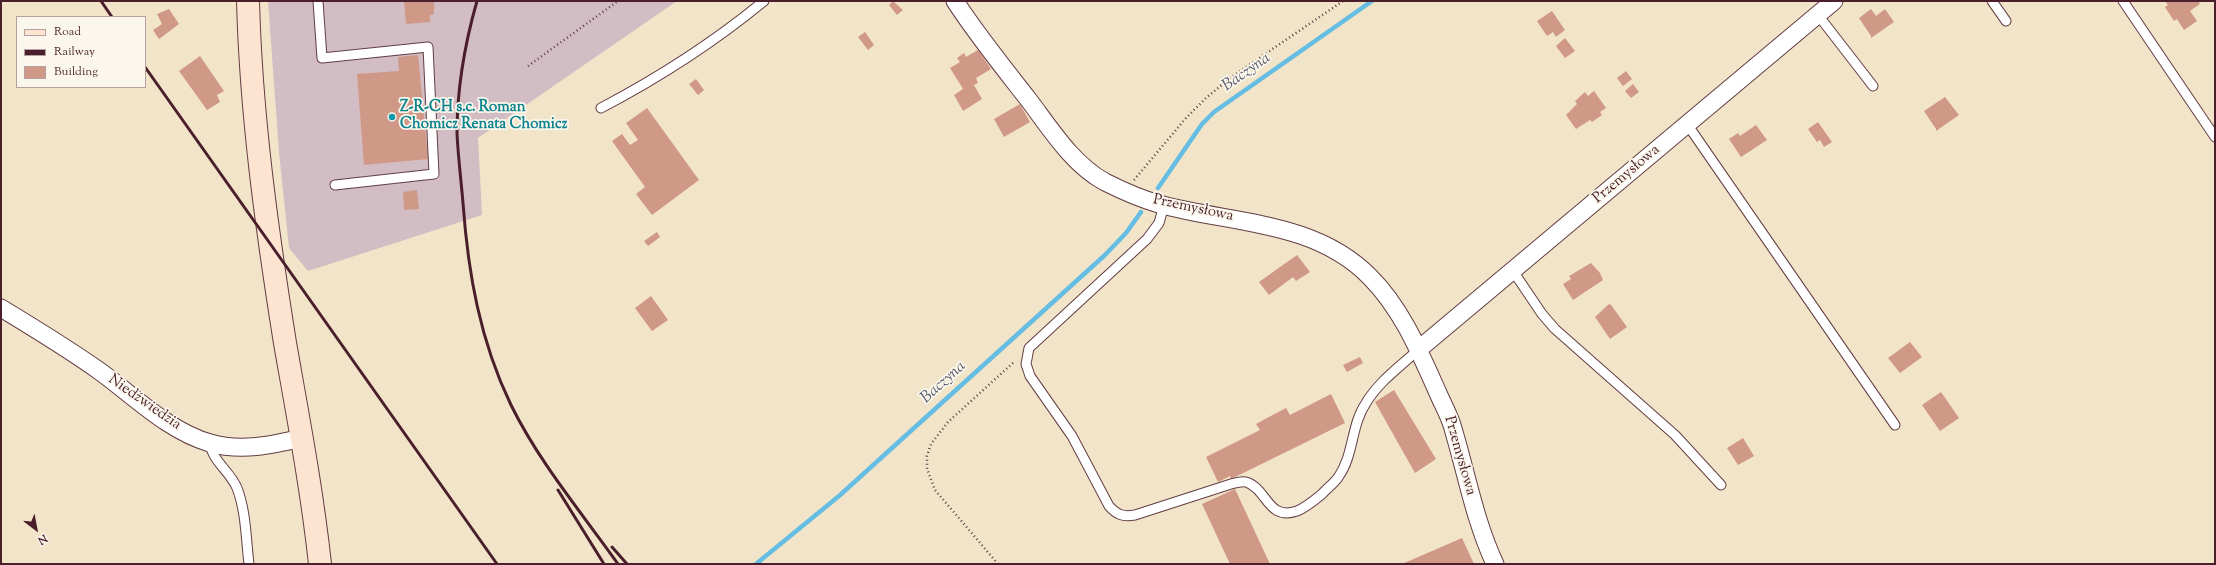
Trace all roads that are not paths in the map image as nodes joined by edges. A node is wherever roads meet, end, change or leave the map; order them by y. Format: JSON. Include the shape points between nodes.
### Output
{"nodes":[{"id":1,"x":248,"y":1,"type":"edge"},
{"id":2,"x":318,"y":1,"type":"edge"},
{"id":3,"x":764,"y":1,"type":"edge"},
{"id":4,"x":955,"y":1,"type":"edge"},
{"id":5,"x":1834,"y":1,"type":"edge"},
{"id":6,"x":1992,"y":1,"type":"edge"},
{"id":7,"x":2124,"y":1,"type":"edge"},
{"id":8,"x":1818,"y":15,"type":"junction"},
{"id":9,"x":2006,"y":21,"type":"dead end"},
{"id":10,"x":1873,"y":86,"type":"dead end"},
{"id":11,"x":601,"y":108,"type":"dead end"},
{"id":12,"x":1687,"y":124,"type":"junction"},
{"id":13,"x":2215,"y":137,"type":"edge"},
{"id":14,"x":335,"y":185,"type":"dead end"},
{"id":15,"x":1164,"y":205,"type":"junction"},
{"id":16,"x":1512,"y":271,"type":"junction"},
{"id":17,"x":1,"y":308,"type":"edge"},
{"id":18,"x":1419,"y":349,"type":"junction"},
{"id":19,"x":1896,"y":425,"type":"dead end"},
{"id":20,"x":302,"y":438,"type":"junction"},
{"id":21,"x":210,"y":443,"type":"junction"},
{"id":22,"x":1722,"y":485,"type":"dead end"},
{"id":23,"x":248,"y":564,"type":"edge"},
{"id":24,"x":320,"y":564,"type":"edge"},
{"id":25,"x":1495,"y":564,"type":"edge"}],
"edges":[{"from":1,"to":20,"type":"main road","via":[[262,183]]},
{"from":2,"to":14,"type":"lane","via":[[322,58],[428,47],[434,174]]},
{"from":3,"to":11,"type":"lane","via":[[733,26],[655,79]]},
{"from":4,"to":15,"type":"street","name":"Przemysłowa","via":[[1066,148],[1085,168],[1104,181]]},
{"from":5,"to":8,"type":"street","name":"Przemysłowa"},
{"from":6,"to":9,"type":"lane"},
{"from":7,"to":13,"type":"lane"},
{"from":8,"to":10,"type":"lane"},
{"from":8,"to":12,"type":"street","name":"Przemysłowa"},
{"from":12,"to":16,"type":"street","name":"Przemysłowa"},
{"from":12,"to":19,"type":"lane"},
{"from":15,"to":18,"type":"street","name":"Przemysłowa","via":[[1287,230],[1321,243],[1350,259],[1371,278],[1397,312]]},
{"from":15,"to":18,"type":"lane","via":[[1159,222],[1147,239],[1029,348],[1026,364],[1030,376],[1072,436],[1115,513],[1135,515],[1231,484],[1246,482],[1258,490],[1270,507],[1280,513],[1298,511],[1339,477],[1348,458],[1354,429],[1364,404],[1377,386]]},
{"from":16,"to":18,"type":"street","name":"Przemysłowa"},
{"from":16,"to":22,"type":"lane","via":[[1555,329],[1675,435]]},
{"from":17,"to":21,"type":"street","name":"Niedźwiedzia","via":[[98,370],[162,418],[194,438]]},
{"from":18,"to":25,"type":"street","name":"Przemysłowa","via":[[1454,430],[1476,517]]},
{"from":20,"to":21,"type":"street","name":"Niedźwiedzia","via":[[261,447],[233,447]]},
{"from":20,"to":24,"type":"main road"},
{"from":21,"to":23,"type":"lane","via":[[213,456],[230,475],[241,498]]}]}
